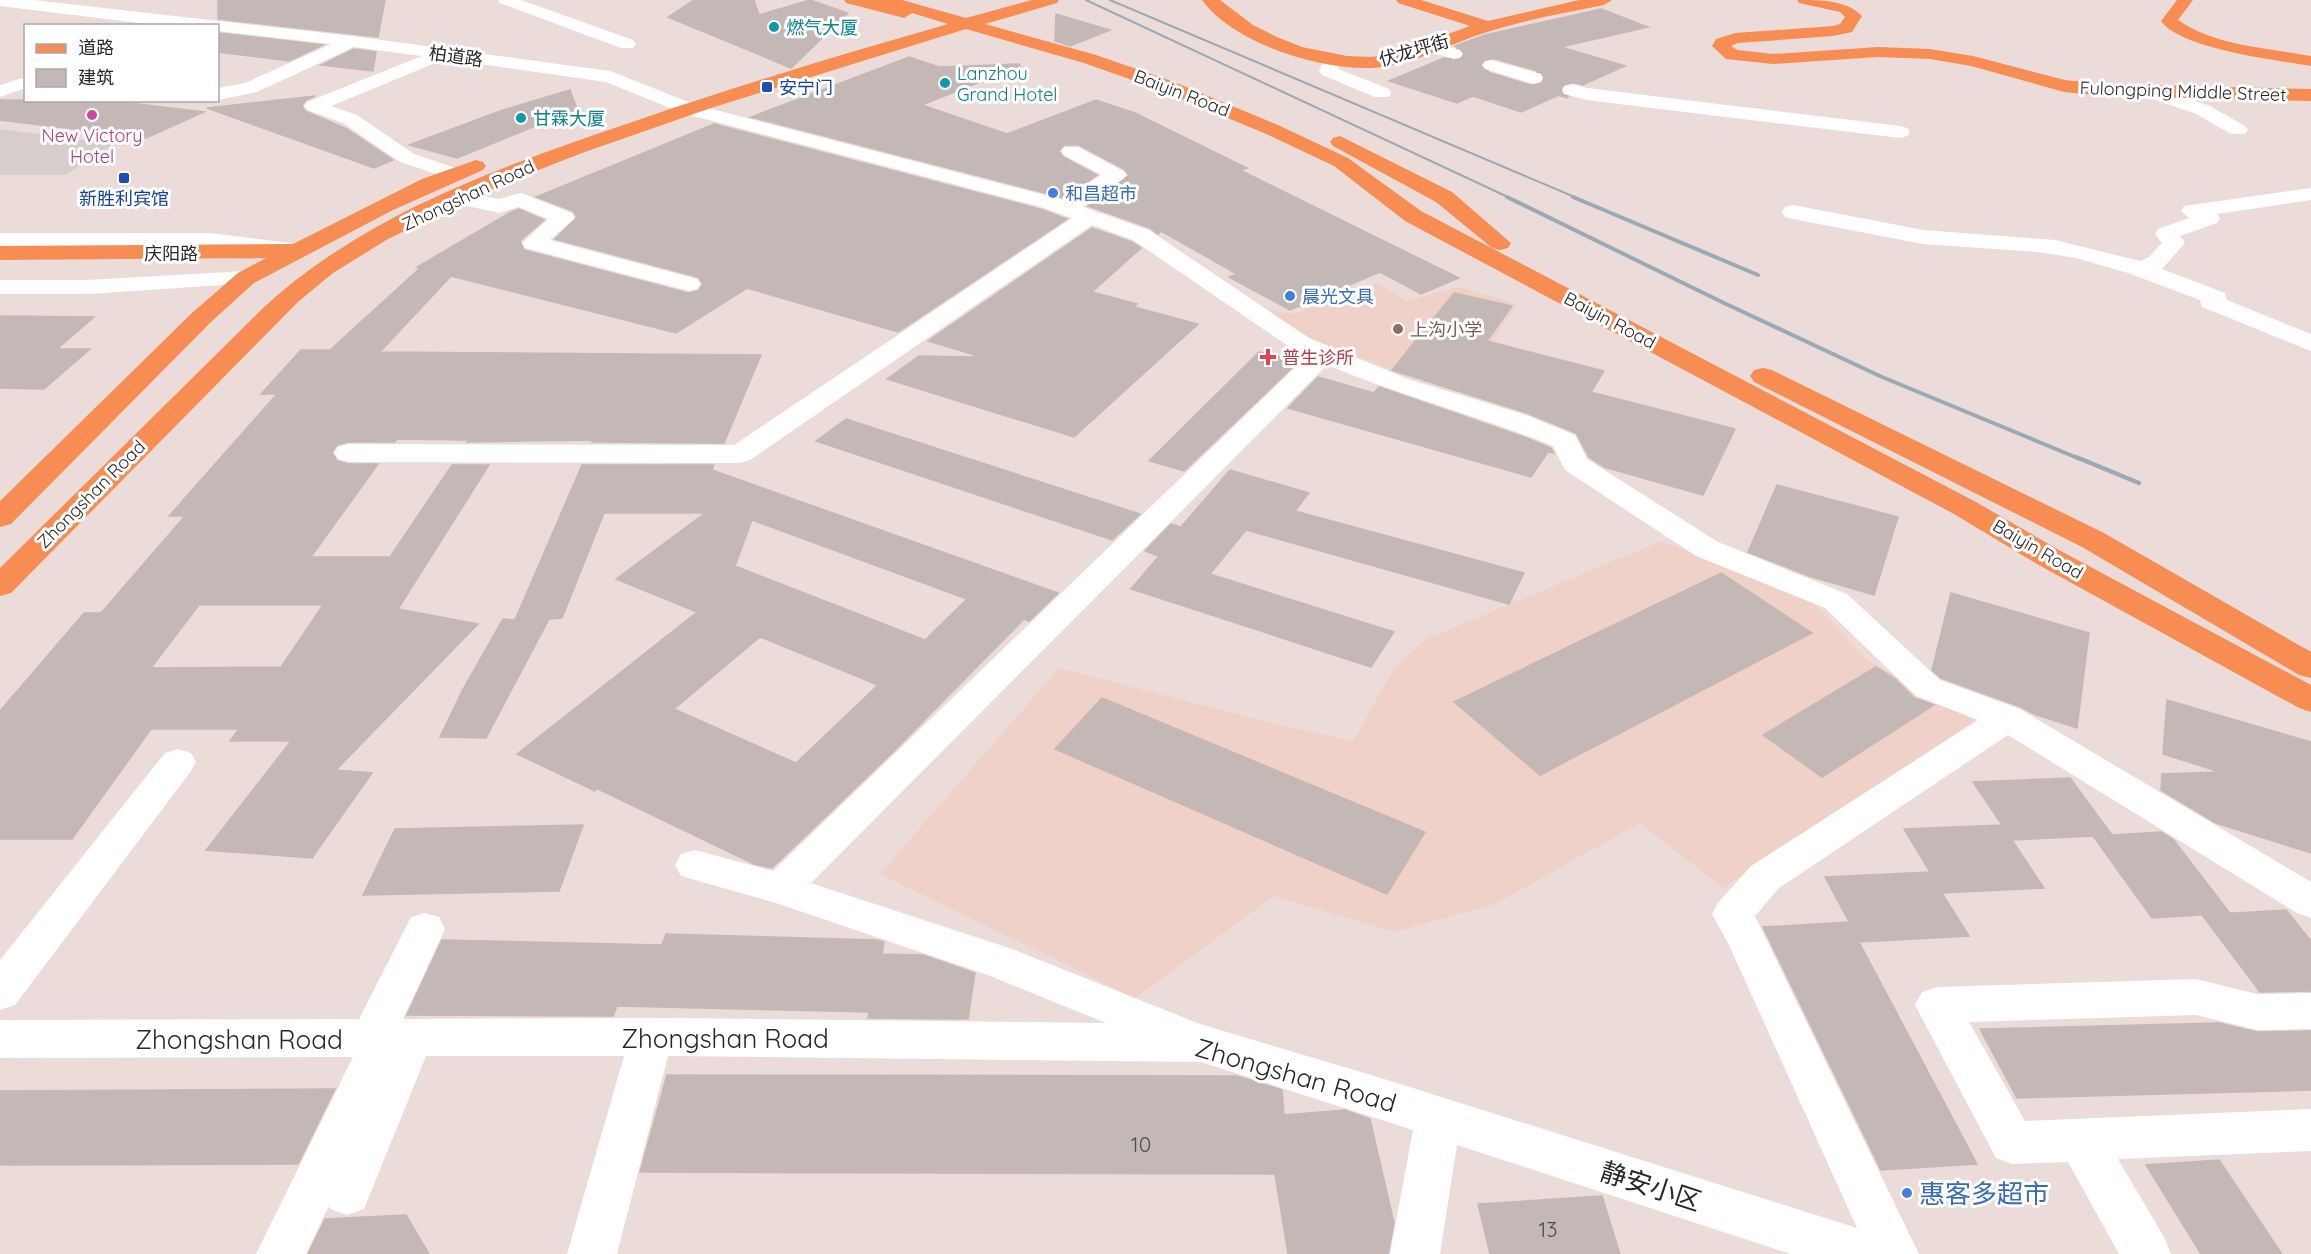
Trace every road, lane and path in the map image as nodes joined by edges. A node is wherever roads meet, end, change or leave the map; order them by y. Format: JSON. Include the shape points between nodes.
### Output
{"nodes":[{"id":1,"x":143,"y":0,"type":"edge"},
{"id":2,"x":506,"y":0,"type":"edge"},
{"id":3,"x":852,"y":0,"type":"edge"},
{"id":4,"x":884,"y":0,"type":"edge"},
{"id":5,"x":911,"y":0,"type":"edge"},
{"id":6,"x":936,"y":0,"type":"edge"},
{"id":7,"x":1052,"y":0,"type":"edge"},
{"id":8,"x":1210,"y":0,"type":"edge"},
{"id":9,"x":1404,"y":0,"type":"edge"},
{"id":10,"x":1604,"y":0,"type":"edge"},
{"id":11,"x":1805,"y":0,"type":"edge"},
{"id":12,"x":2185,"y":0,"type":"edge"},
{"id":13,"x":0,"y":1,"type":"edge"},
{"id":14,"x":991,"y":8,"type":"edge"},
{"id":15,"x":104,"y":14,"type":"junction"},
{"id":16,"x":959,"y":17,"type":"junction"},
{"id":17,"x":924,"y":18,"type":"junction"},
{"id":18,"x":192,"y":24,"type":"edge"},
{"id":19,"x":219,"y":26,"type":"edge"},
{"id":20,"x":1488,"y":26,"type":"junction"},
{"id":21,"x":352,"y":41,"type":"junction"},
{"id":22,"x":627,"y":44,"type":"dead end"},
{"id":23,"x":1433,"y":47,"type":"junction"},
{"id":24,"x":443,"y":54,"type":"junction"},
{"id":25,"x":1454,"y":54,"type":"tunnel mouth"},
{"id":26,"x":1332,"y":59,"type":"junction"},
{"id":27,"x":2311,"y":61,"type":"edge"},
{"id":28,"x":1491,"y":65,"type":"tunnel mouth"},
{"id":29,"x":1534,"y":78,"type":"tunnel mouth"},
{"id":30,"x":24,"y":83,"type":"edge"},
{"id":31,"x":1571,"y":90,"type":"tunnel mouth"},
{"id":32,"x":0,"y":91,"type":"edge"},
{"id":33,"x":2149,"y":91,"type":"junction"},
{"id":34,"x":2234,"y":92,"type":"junction"},
{"id":35,"x":1382,"y":93,"type":"dead end"},
{"id":36,"x":219,"y":94,"type":"edge"},
{"id":37,"x":2311,"y":95,"type":"edge"},
{"id":38,"x":2311,"y":101,"type":"edge"},
{"id":39,"x":678,"y":105,"type":"junction"},
{"id":40,"x":2238,"y":130,"type":"dead end"},
{"id":41,"x":1900,"y":132,"type":"dead end"},
{"id":42,"x":1071,"y":151,"type":"dead end"},
{"id":43,"x":1344,"y":168,"type":"junction"},
{"id":44,"x":1317,"y":171,"type":"dead end"},
{"id":45,"x":454,"y":174,"type":"junction"},
{"id":46,"x":2311,"y":194,"type":"edge"},
{"id":47,"x":458,"y":197,"type":"junction"},
{"id":48,"x":1078,"y":212,"type":"junction"},
{"id":49,"x":1793,"y":212,"type":"dead end"},
{"id":50,"x":0,"y":240,"type":"edge"},
{"id":51,"x":1500,"y":243,"type":"junction"},
{"id":52,"x":297,"y":251,"type":"junction"},
{"id":53,"x":0,"y":253,"type":"edge"},
{"id":54,"x":342,"y":257,"type":"junction"},
{"id":55,"x":2143,"y":270,"type":"junction"},
{"id":56,"x":0,"y":272,"type":"edge"},
{"id":57,"x":246,"y":278,"type":"junction"},
{"id":58,"x":689,"y":284,"type":"dead end"},
{"id":59,"x":0,"y":287,"type":"edge"},
{"id":60,"x":301,"y":289,"type":"junction"},
{"id":61,"x":2311,"y":343,"type":"edge"},
{"id":62,"x":1323,"y":354,"type":"junction"},
{"id":63,"x":348,"y":453,"type":"dead end"},
{"id":64,"x":0,"y":518,"type":"edge"},
{"id":65,"x":0,"y":586,"type":"edge"},
{"id":66,"x":2311,"y":667,"type":"edge"},
{"id":67,"x":2311,"y":700,"type":"edge"},
{"id":68,"x":2007,"y":718,"type":"junction"},
{"id":69,"x":178,"y":762,"type":"dead end"},
{"id":70,"x":695,"y":865,"type":"dead end"},
{"id":71,"x":780,"y":889,"type":"junction"},
{"id":72,"x":2311,"y":902,"type":"edge"},
{"id":73,"x":425,"y":928,"type":"dead end"},
{"id":74,"x":0,"y":992,"type":"edge"},
{"id":75,"x":2311,"y":1011,"type":"edge"},
{"id":76,"x":651,"y":1037,"type":"junction"},
{"id":77,"x":389,"y":1038,"type":"junction"},
{"id":78,"x":0,"y":1040,"type":"edge"},
{"id":79,"x":1201,"y":1043,"type":"junction"},
{"id":80,"x":1438,"y":1118,"type":"junction"},
{"id":81,"x":2311,"y":1130,"type":"edge"},
{"id":82,"x":2081,"y":1140,"type":"junction"},
{"id":83,"x":347,"y":1192,"type":"dead end"},
{"id":84,"x":1416,"y":1253,"type":"edge"},
{"id":85,"x":281,"y":1254,"type":"edge"},
{"id":86,"x":592,"y":1254,"type":"edge"},
{"id":87,"x":1864,"y":1254,"type":"edge"},
{"id":88,"x":1894,"y":1254,"type":"edge"},
{"id":89,"x":2146,"y":1254,"type":"edge"}],
"edges":[{"from":1,"to":15,"type":"street"},
{"from":2,"to":22,"type":"street"},
{"from":3,"to":17,"type":"main road"},
{"from":4,"to":43,"type":"main road","name":"Baiyin Road","via":[[1156,82],[1271,129]]},
{"from":5,"to":43,"type":"main road","name":"Baiyin Road","via":[[1178,82],[1284,125]]},
{"from":6,"to":16,"type":"main road"},
{"from":7,"to":14,"type":"main road","name":"Zhongshan Road"},
{"from":8,"to":26,"type":"main road","name":"伏龙坪街","via":[[1225,16],[1268,40]]},
{"from":9,"to":20,"type":"main road"},
{"from":10,"to":20,"type":"main road"},
{"from":11,"to":33,"type":"main road","name":"Fulongping Middle Street","via":[[1846,8],[1854,16],[1846,28],[1833,31],[1735,38],[1721,46],[1732,55],[1773,59],[1878,52],[1930,54],[1973,61],[2064,86]]},
{"from":12,"to":27,"type":"main road","name":"Fulongping Middle Street","via":[[2169,21],[2185,32]]},
{"from":13,"to":15,"type":"street"},
{"from":14,"to":16,"type":"main road","name":"Zhongshan Road"},
{"from":14,"to":51,"type":"main road","via":[[1266,106],[1422,184]]},
{"from":15,"to":18,"type":"street"},
{"from":16,"to":17,"type":"main road"},
{"from":16,"to":39,"type":"main road","name":"Zhongshan Road"},
{"from":16,"to":44,"type":"main road","via":[[1216,117]]},
{"from":17,"to":39,"type":"main road","name":"Zhongshan Road"},
{"from":19,"to":21,"type":"street","name":"柏道路"},
{"from":20,"to":23,"type":"main road","name":"伏龙坪街"},
{"from":21,"to":24,"type":"street","name":"柏道路"},
{"from":21,"to":36,"type":"street","via":[[250,88]]},
{"from":23,"to":25,"type":"street"},
{"from":23,"to":26,"type":"main road","name":"伏龙坪街","via":[[1381,61]]},
{"from":24,"to":39,"type":"street","name":"柏道路","via":[[610,77]]},
{"from":24,"to":45,"type":"street","via":[[314,106],[350,119],[407,158]]},
{"from":26,"to":35,"type":"street","via":[[1328,71]]},
{"from":28,"to":29,"type":"street"},
{"from":30,"to":32,"type":"street"},
{"from":31,"to":41,"type":"street"},
{"from":33,"to":34,"type":"main road","name":"Fulongping Middle Street"},
{"from":33,"to":40,"type":"street","via":[[2204,110]]},
{"from":34,"to":37,"type":"main road","name":"Fulongping Middle Street"},
{"from":34,"to":38,"type":"main road"},
{"from":39,"to":45,"type":"main road","name":"Zhongshan Road","via":[[640,108]]},
{"from":39,"to":47,"type":"main road","name":"Zhongshan Road"},
{"from":39,"to":48,"type":"street","name":"柏道路","via":[[982,183]]},
{"from":42,"to":48,"type":"street","via":[[1116,175]]},
{"from":43,"to":51,"type":"main road","name":"Baiyin Road"},
{"from":43,"to":67,"type":"main road","name":"Baiyin Road","via":[[1413,216],[1965,508]]},
{"from":45,"to":52,"type":"main road","name":"Zhongshan Road"},
{"from":46,"to":55,"type":"street","via":[[2192,211],[2209,218],[2166,234],[2174,243],[2157,262]]},
{"from":47,"to":54,"type":"main road","name":"Zhongshan Road"},
{"from":47,"to":58,"type":"street","via":[[499,206],[521,200],[564,218],[533,243]]},
{"from":48,"to":62,"type":"street","name":"柏道路","via":[[1141,235],[1300,343]]},
{"from":48,"to":63,"type":"street","via":[[740,454]]},
{"from":49,"to":55,"type":"street","via":[[1925,237],[2057,248]]},
{"from":50,"to":52,"type":"street","via":[[209,240]]},
{"from":51,"to":66,"type":"main road","name":"Baiyin Road","via":[[2093,540]]},
{"from":52,"to":53,"type":"main road","name":"庆阳路"},
{"from":52,"to":54,"type":"main road","name":"庆阳路"},
{"from":52,"to":57,"type":"main road","name":"Zhongshan Road"},
{"from":54,"to":60,"type":"main road","name":"Zhongshan Road"},
{"from":55,"to":61,"type":"street","via":[[2216,298],[2211,302]]},
{"from":56,"to":57,"type":"main road","name":"庆阳路","via":[[158,272]]},
{"from":57,"to":59,"type":"street","via":[[87,287]]},
{"from":57,"to":60,"type":"main road","name":"庆阳路"},
{"from":57,"to":64,"type":"main road","name":"Zhongshan Road"},
{"from":60,"to":65,"type":"main road","name":"Zhongshan Road"},
{"from":62,"to":68,"type":"street","name":"柏道路","via":[[1399,385],[1565,441],[1575,464],[1707,549],[1836,602],[1928,688]]},
{"from":62,"to":71,"type":"street"},
{"from":68,"to":72,"type":"street","name":"柏道路"},
{"from":68,"to":88,"type":"street","via":[[1765,877],[1732,915],[1747,939]]},
{"from":69,"to":74,"type":"street"},
{"from":70,"to":71,"type":"street"},
{"from":71,"to":79,"type":"street","via":[[1000,962]]},
{"from":73,"to":77,"type":"street"},
{"from":75,"to":82,"type":"street","via":[[2257,1012],[2196,997],[1937,1005],[2012,1143]]},
{"from":76,"to":77,"type":"street","name":"Zhongshan Road"},
{"from":76,"to":79,"type":"street","name":"Zhongshan Road"},
{"from":76,"to":86,"type":"street"},
{"from":77,"to":78,"type":"street","name":"Zhongshan Road"},
{"from":77,"to":83,"type":"street"},
{"from":77,"to":85,"type":"street"},
{"from":79,"to":80,"type":"street","name":"Zhongshan Road"},
{"from":80,"to":84,"type":"street"},
{"from":80,"to":87,"type":"street","name":"静安小区"},
{"from":81,"to":82,"type":"street"},
{"from":82,"to":89,"type":"street"}]}
